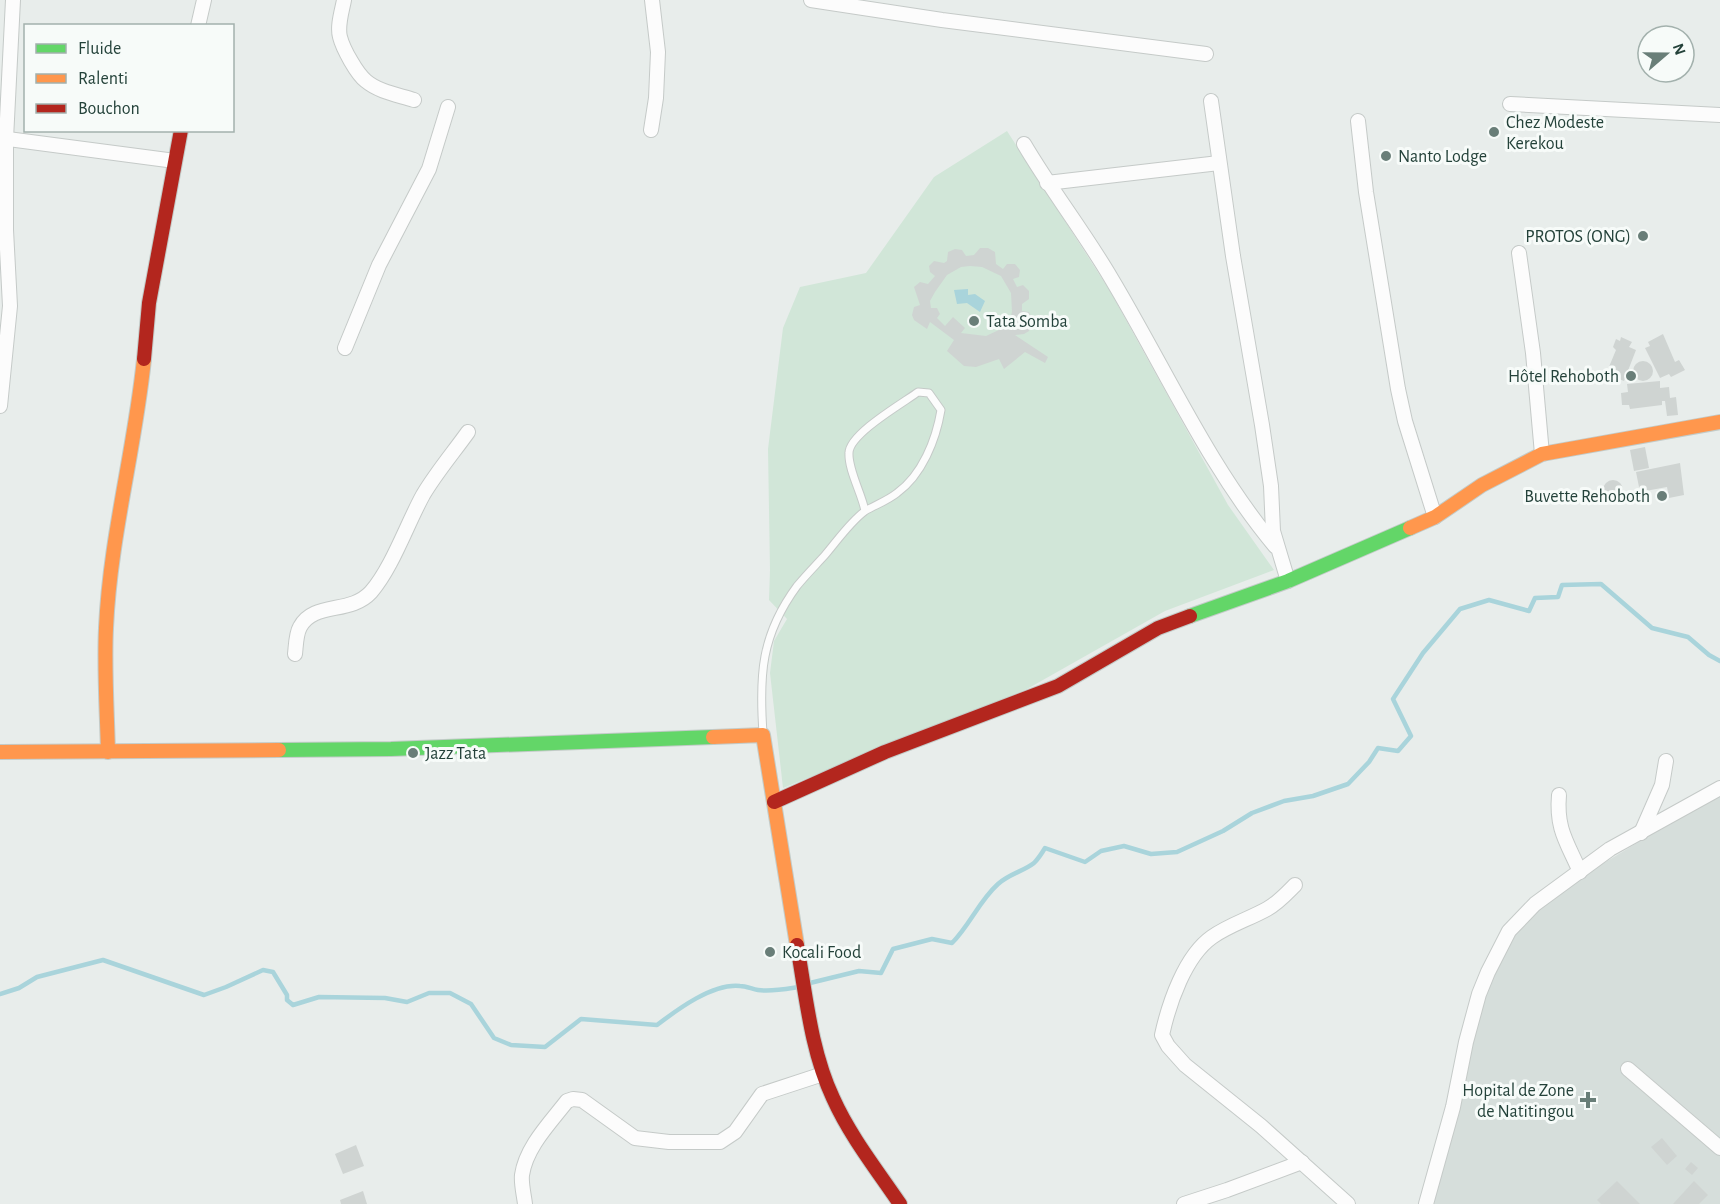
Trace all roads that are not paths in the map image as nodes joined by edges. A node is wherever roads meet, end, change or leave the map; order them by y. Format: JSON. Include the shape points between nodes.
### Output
{"nodes":[{"id":1,"x":13,"y":0,"type":"edge"},
{"id":2,"x":204,"y":0,"type":"edge"},
{"id":3,"x":344,"y":0,"type":"edge"},
{"id":4,"x":652,"y":0,"type":"edge"},
{"id":5,"x":811,"y":0,"type":"edge"},
{"id":6,"x":198,"y":24,"type":"edge"},
{"id":7,"x":1206,"y":54,"type":"dead end"},
{"id":8,"x":414,"y":100,"type":"dead end"},
{"id":9,"x":1211,"y":100,"type":"dead end"},
{"id":10,"x":1510,"y":104,"type":"dead end"},
{"id":11,"x":448,"y":108,"type":"dead end"},
{"id":12,"x":1720,"y":115,"type":"edge"},
{"id":13,"x":1358,"y":121,"type":"dead end"},
{"id":14,"x":651,"y":130,"type":"dead end"},
{"id":15,"x":181,"y":132,"type":"edge"},
{"id":16,"x":3,"y":139,"type":"edge"},
{"id":17,"x":1024,"y":144,"type":"dead end"},
{"id":18,"x":175,"y":161,"type":"junction"},
{"id":19,"x":1219,"y":163,"type":"junction"},
{"id":20,"x":1047,"y":183,"type":"junction"},
{"id":21,"x":1519,"y":253,"type":"dead end"},
{"id":22,"x":345,"y":348,"type":"dead end"},
{"id":23,"x":0,"y":405,"type":"edge"},
{"id":24,"x":1720,"y":422,"type":"edge"},
{"id":25,"x":468,"y":432,"type":"dead end"},
{"id":26,"x":1542,"y":454,"type":"junction"},
{"id":27,"x":865,"y":511,"type":"junction"},
{"id":28,"x":1434,"y":517,"type":"junction"},
{"id":29,"x":1277,"y":549,"type":"junction"},
{"id":30,"x":1288,"y":581,"type":"junction"},
{"id":31,"x":294,"y":654,"type":"dead end"},
{"id":32,"x":763,"y":735,"type":"junction"},
{"id":33,"x":0,"y":752,"type":"edge"},
{"id":34,"x":108,"y":752,"type":"junction"},
{"id":35,"x":1666,"y":761,"type":"dead end"},
{"id":36,"x":1720,"y":788,"type":"edge"},
{"id":37,"x":1559,"y":795,"type":"dead end"},
{"id":38,"x":774,"y":802,"type":"junction"},
{"id":39,"x":1641,"y":832,"type":"junction"},
{"id":40,"x":1580,"y":872,"type":"junction"},
{"id":41,"x":1295,"y":885,"type":"dead end"},
{"id":42,"x":1628,"y":1069,"type":"dead end"},
{"id":43,"x":824,"y":1074,"type":"junction"},
{"id":44,"x":1720,"y":1148,"type":"edge"},
{"id":45,"x":1302,"y":1162,"type":"junction"},
{"id":46,"x":525,"y":1204,"type":"edge"},
{"id":47,"x":900,"y":1204,"type":"edge"},
{"id":48,"x":1184,"y":1204,"type":"edge"},
{"id":49,"x":1347,"y":1204,"type":"edge"},
{"id":50,"x":1426,"y":1204,"type":"edge"}],
"edges":[{"from":1,"to":16,"type":"street"},
{"from":2,"to":6,"type":"street"},
{"from":3,"to":8,"type":"street","via":[[340,37],[356,70],[367,82]]},
{"from":4,"to":14,"type":"street","via":[[658,52]]},
{"from":5,"to":7,"type":"street"},
{"from":9,"to":19,"type":"street"},
{"from":10,"to":12,"type":"street"},
{"from":11,"to":22,"type":"street","via":[[429,169],[379,265]]},
{"from":13,"to":28,"type":"street","via":[[1398,389]]},
{"from":15,"to":18,"type":"street"},
{"from":16,"to":18,"type":"street"},
{"from":16,"to":23,"type":"street","via":[[10,306]]},
{"from":17,"to":20,"type":"street"},
{"from":18,"to":34,"type":"street","via":[[149,303],[139,406],[118,520],[106,628]]},
{"from":19,"to":20,"type":"street"},
{"from":19,"to":29,"type":"street","via":[[1262,425]]},
{"from":20,"to":29,"type":"street","via":[[1110,277],[1242,504]]},
{"from":21,"to":26,"type":"street"},
{"from":24,"to":26,"type":"street"},
{"from":25,"to":31,"type":"street","via":[[424,494],[382,579],[357,603],[318,611],[306,619],[299,629]]},
{"from":26,"to":28,"type":"street","via":[[1482,485]]},
{"from":27,"to":27,"type":"lane","via":[[850,462],[852,443],[918,392],[929,393],[941,410],[921,465],[899,492]]},
{"from":27,"to":32,"type":"lane","via":[[798,584],[773,627],[763,664]]},
{"from":28,"to":30,"type":"street"},
{"from":29,"to":30,"type":"street"},
{"from":30,"to":38,"type":"street","via":[[1158,628],[1058,686],[885,752]]},
{"from":32,"to":34,"type":"street","via":[[390,749]]},
{"from":32,"to":38,"type":"street"},
{"from":33,"to":34,"type":"street"},
{"from":35,"to":39,"type":"street","via":[[1662,785]]},
{"from":36,"to":39,"type":"street"},
{"from":37,"to":40,"type":"street","via":[[1560,828]]},
{"from":38,"to":43,"type":"street","via":[[809,1015]]},
{"from":39,"to":40,"type":"street"},
{"from":40,"to":50,"type":"street","via":[[1516,922],[1488,972]]},
{"from":41,"to":45,"type":"street","via":[[1267,909],[1211,938],[1180,978],[1162,1035],[1185,1065]]},
{"from":42,"to":44,"type":"street"},
{"from":43,"to":46,"type":"street","via":[[762,1094],[735,1132],[720,1142],[635,1138],[582,1100],[567,1101],[536,1140],[524,1168]]},
{"from":43,"to":47,"type":"street","via":[[851,1132]]},
{"from":45,"to":48,"type":"street"},
{"from":45,"to":49,"type":"street"}]}
